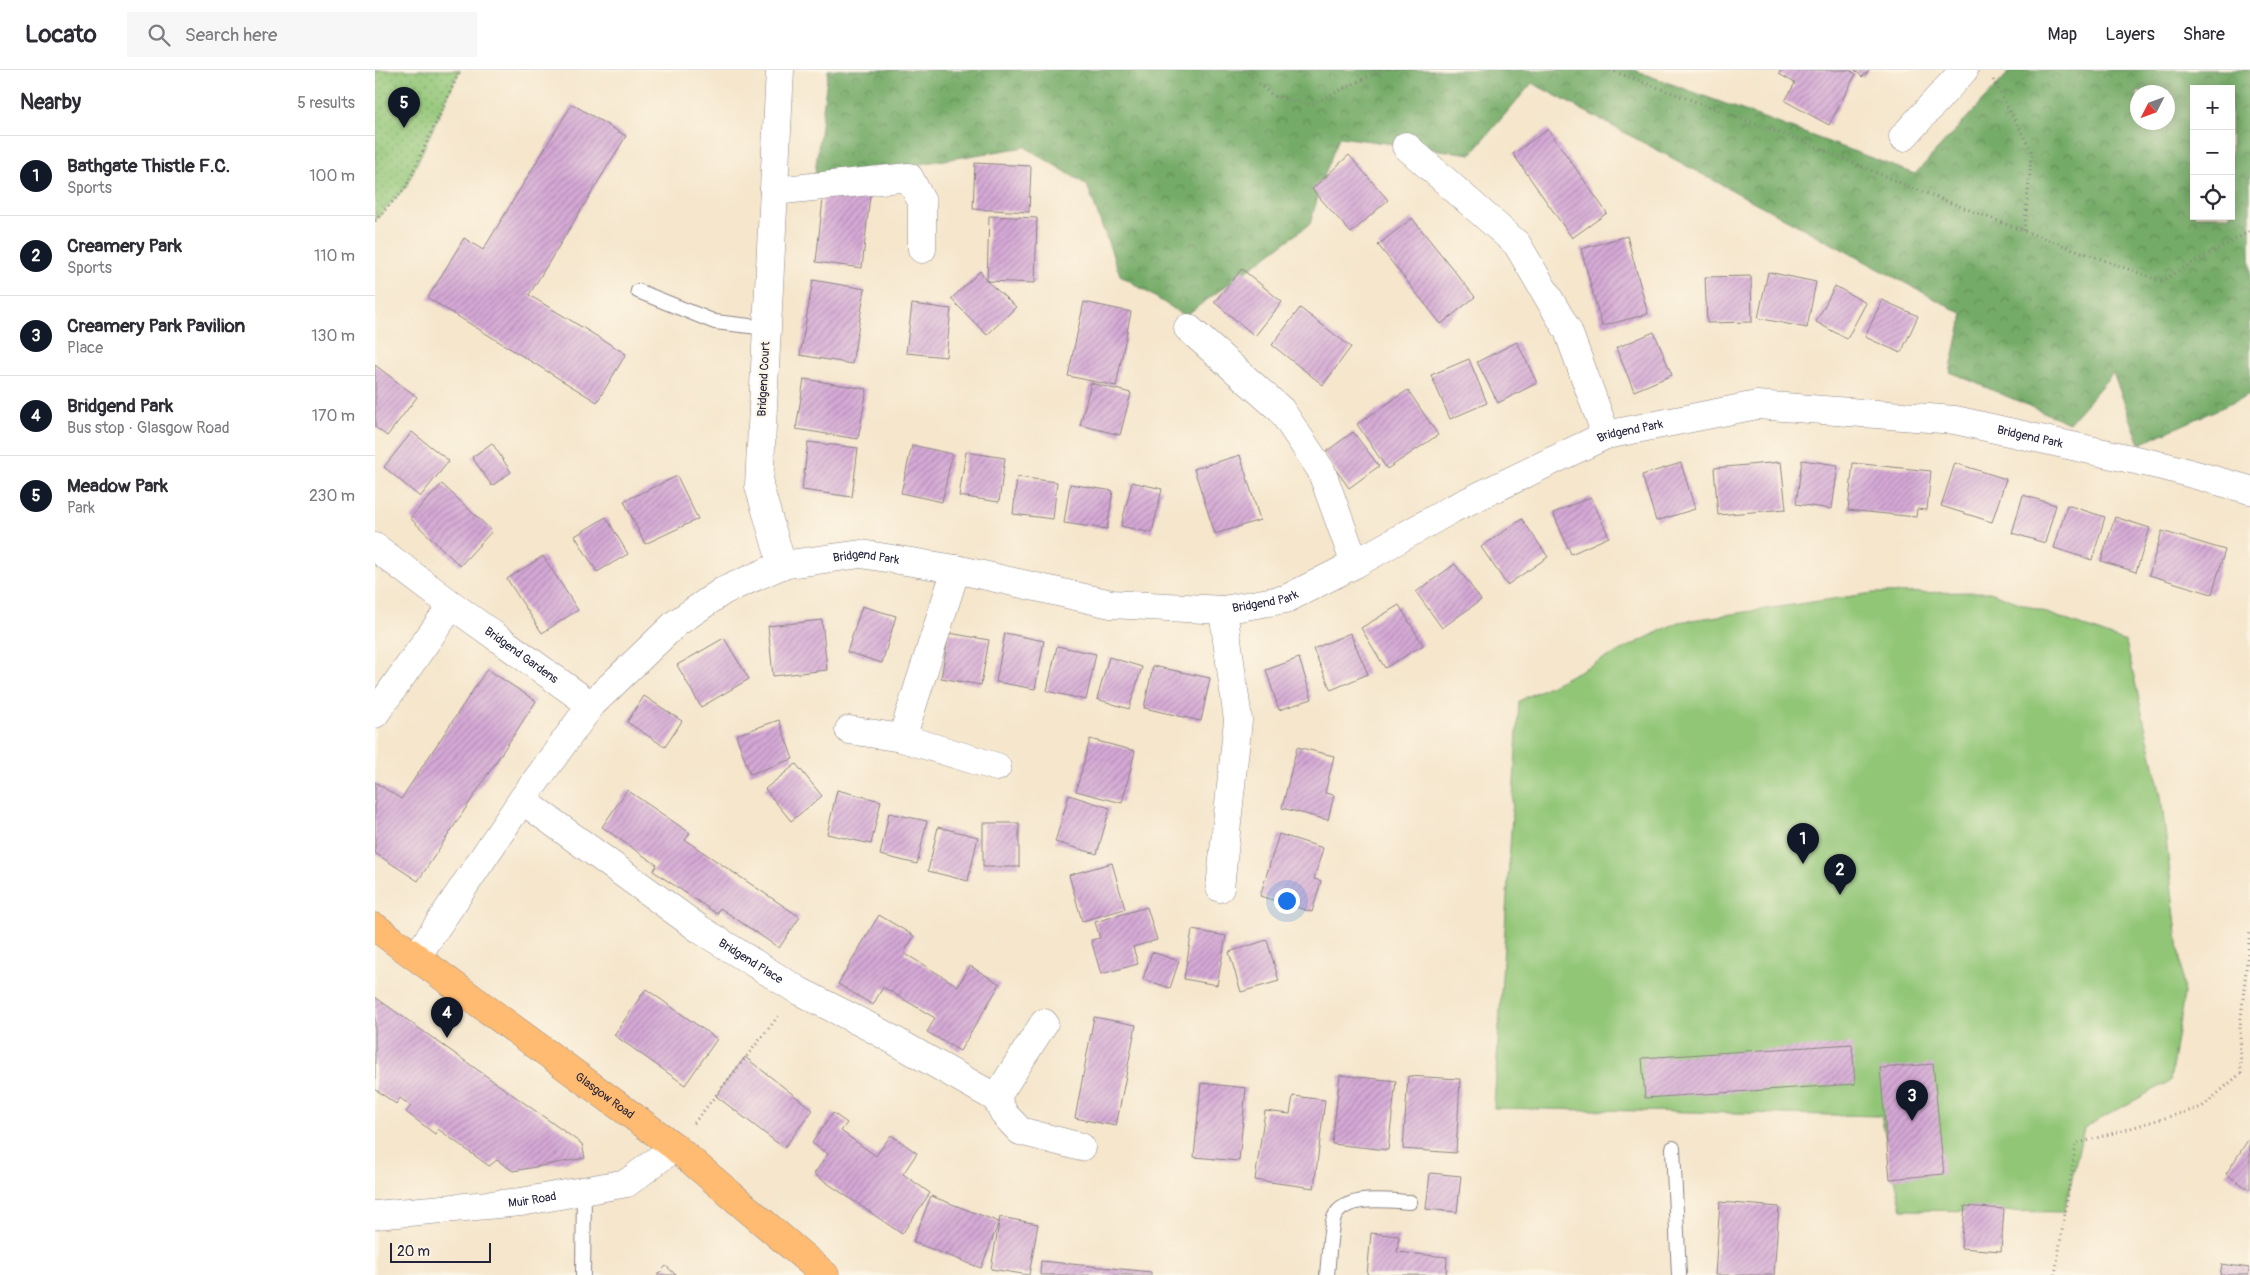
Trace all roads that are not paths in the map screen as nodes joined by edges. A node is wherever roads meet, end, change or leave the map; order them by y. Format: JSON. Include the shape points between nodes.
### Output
{"nodes":[{"id":1,"x":780,"y":70,"type":"edge"},
{"id":2,"x":1964,"y":70,"type":"edge"},
{"id":3,"x":1903,"y":137,"type":"dead end"},
{"id":4,"x":1406,"y":146,"type":"dead end"},
{"id":5,"x":774,"y":191,"type":"junction"},
{"id":6,"x":922,"y":249,"type":"dead end"},
{"id":7,"x":638,"y":291,"type":"dead end"},
{"id":8,"x":767,"y":328,"type":"junction"},
{"id":9,"x":1189,"y":328,"type":"dead end"},
{"id":10,"x":1606,"y":435,"type":"junction"},
{"id":11,"x":2250,"y":490,"type":"edge"},
{"id":12,"x":375,"y":547,"type":"edge"},
{"id":13,"x":1355,"y":564,"type":"junction"},
{"id":14,"x":782,"y":565,"type":"junction"},
{"id":15,"x":956,"y":569,"type":"junction"},
{"id":16,"x":452,"y":605,"type":"junction"},
{"id":17,"x":1223,"y":610,"type":"junction"},
{"id":18,"x":591,"y":704,"type":"junction"},
{"id":19,"x":375,"y":714,"type":"edge"},
{"id":20,"x":849,"y":730,"type":"dead end"},
{"id":21,"x":902,"y":738,"type":"junction"},
{"id":22,"x":997,"y":767,"type":"dead end"},
{"id":23,"x":521,"y":800,"type":"junction"},
{"id":24,"x":1220,"y":888,"type":"dead end"},
{"id":25,"x":375,"y":927,"type":"edge"},
{"id":26,"x":417,"y":956,"type":"junction"},
{"id":27,"x":1044,"y":1023,"type":"dead end"},
{"id":28,"x":997,"y":1098,"type":"junction"},
{"id":29,"x":675,"y":1147,"type":"junction"},
{"id":30,"x":1081,"y":1147,"type":"dead end"},
{"id":31,"x":1673,"y":1148,"type":"dead end"},
{"id":32,"x":584,"y":1191,"type":"junction"},
{"id":33,"x":1410,"y":1202,"type":"dead end"},
{"id":34,"x":375,"y":1215,"type":"edge"},
{"id":35,"x":583,"y":1275,"type":"edge"},
{"id":36,"x":825,"y":1275,"type":"edge"},
{"id":37,"x":1327,"y":1275,"type":"edge"},
{"id":38,"x":1679,"y":1275,"type":"edge"}],
"edges":[{"from":1,"to":5,"type":"street","name":"Bridgend Court"},
{"from":2,"to":3,"type":"street"},
{"from":4,"to":10,"type":"street","via":[[1517,244],[1568,331]]},
{"from":5,"to":6,"type":"street","via":[[909,177],[923,202]]},
{"from":5,"to":8,"type":"street","name":"Bridgend Court"},
{"from":7,"to":8,"type":"lane","via":[[715,322]]},
{"from":8,"to":14,"type":"street","name":"Bridgend Court","via":[[759,486]]},
{"from":9,"to":13,"type":"street","via":[[1281,410],[1321,470]]},
{"from":10,"to":11,"type":"street","name":"Bridgend Park","via":[[1757,405],[1955,420],[2167,467]]},
{"from":10,"to":13,"type":"street","name":"Bridgend Park","via":[[1453,509]]},
{"from":12,"to":16,"type":"street","name":"Bridgend Gardens"},
{"from":13,"to":17,"type":"street","name":"Bridgend Park","via":[[1286,599]]},
{"from":14,"to":15,"type":"street","name":"Bridgend Park","via":[[861,554]]},
{"from":14,"to":18,"type":"street","name":"Bridgend Park","via":[[723,591],[675,624]]},
{"from":15,"to":17,"type":"street","name":"Bridgend Park","via":[[1111,604]]},
{"from":15,"to":21,"type":"street"},
{"from":16,"to":18,"type":"street","name":"Bridgend Gardens"},
{"from":16,"to":19,"type":"street"},
{"from":17,"to":24,"type":"street","via":[[1238,720]]},
{"from":18,"to":23,"type":"street","name":"Bridgend Park"},
{"from":20,"to":21,"type":"street"},
{"from":21,"to":22,"type":"street"},
{"from":23,"to":26,"type":"street","name":"Bridgend Park"},
{"from":23,"to":28,"type":"street","name":"Bridgend Place","via":[[701,930],[799,991]]},
{"from":25,"to":26,"type":"main road","name":"Glasgow Road"},
{"from":26,"to":29,"type":"main road","name":"Glasgow Road"},
{"from":27,"to":28,"type":"street"},
{"from":28,"to":30,"type":"street","via":[[1005,1115],[1019,1131]]},
{"from":29,"to":32,"type":"street","name":"Muir Road","via":[[627,1183]]},
{"from":29,"to":36,"type":"main road","name":"Glasgow Road"},
{"from":31,"to":38,"type":"lane"},
{"from":32,"to":34,"type":"street","name":"Muir Road","via":[[521,1202]]},
{"from":32,"to":35,"type":"lane"},
{"from":33,"to":37,"type":"lane","via":[[1365,1201],[1341,1207],[1333,1219]]}]}
